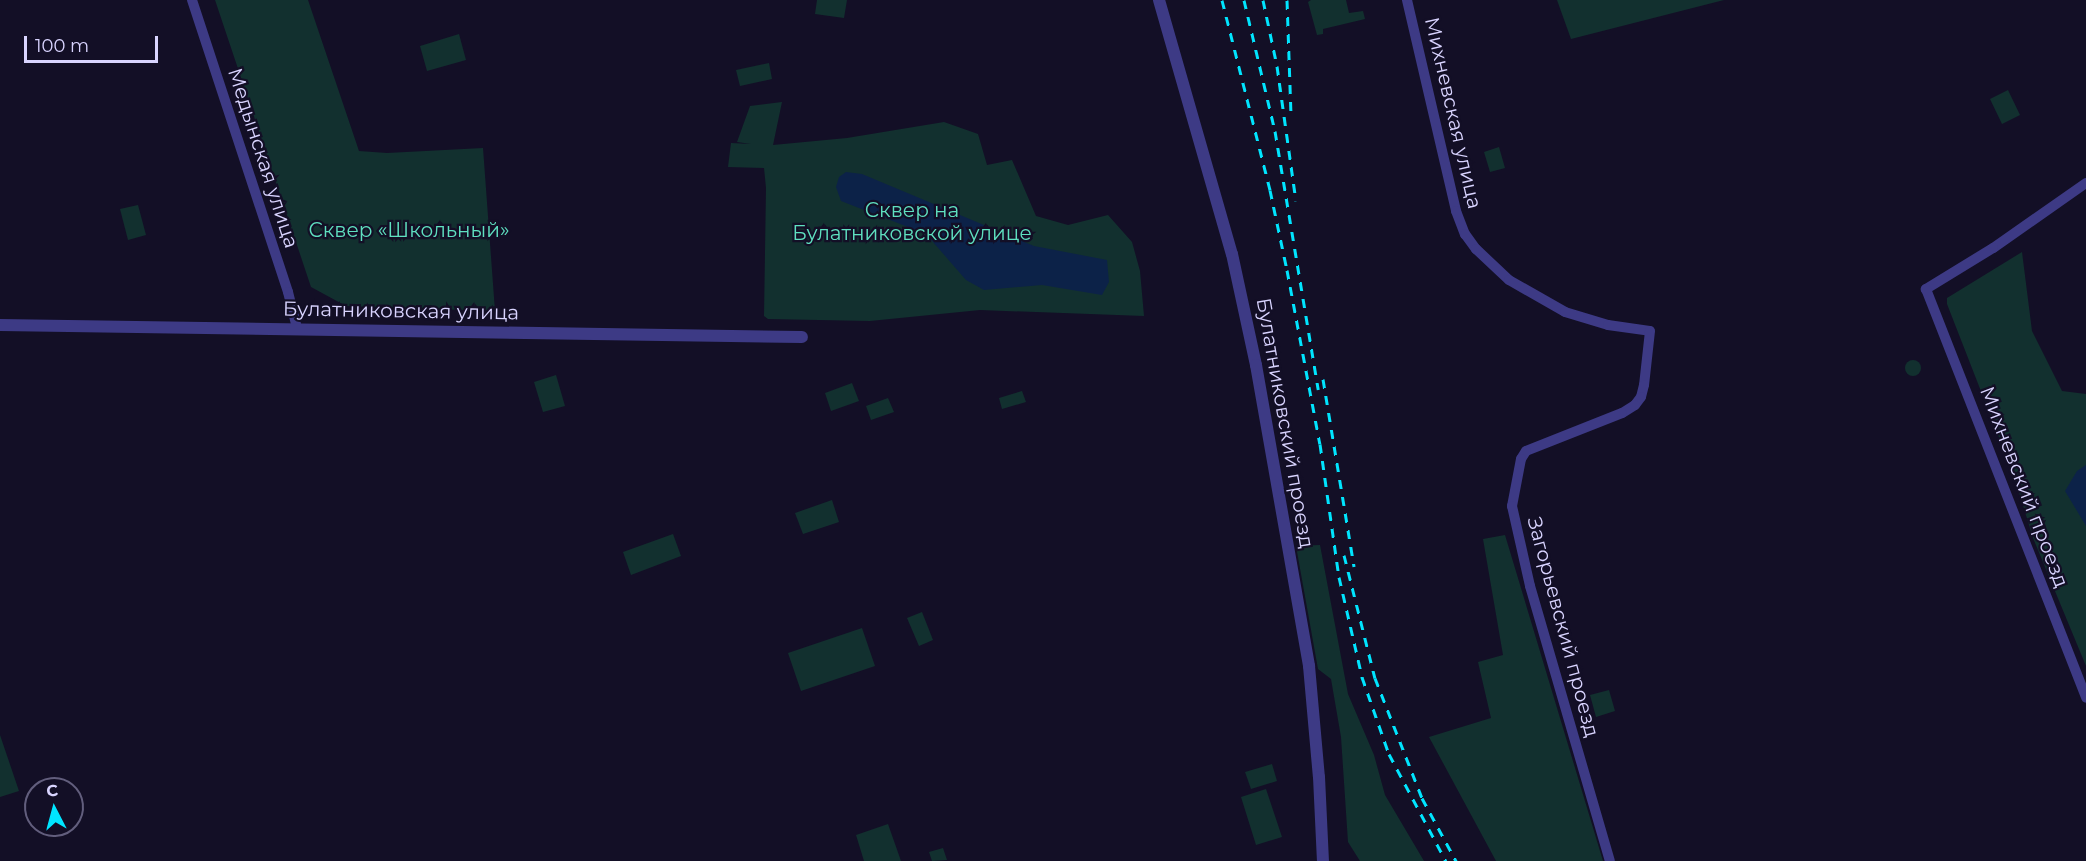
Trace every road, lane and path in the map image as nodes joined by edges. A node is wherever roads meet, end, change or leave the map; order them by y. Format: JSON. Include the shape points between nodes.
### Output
{"nodes":[{"id":1,"x":192,"y":0,"type":"edge"},
{"id":2,"x":1160,"y":0,"type":"edge"},
{"id":3,"x":1407,"y":0,"type":"edge"},
{"id":4,"x":2086,"y":183,"type":"edge"},
{"id":5,"x":0,"y":325,"type":"edge"},
{"id":6,"x":297,"y":329,"type":"junction"},
{"id":7,"x":1650,"y":331,"type":"joint"},
{"id":8,"x":802,"y":337,"type":"dead end"},
{"id":9,"x":2086,"y":698,"type":"edge"},
{"id":10,"x":1323,"y":861,"type":"edge"},
{"id":11,"x":1611,"y":861,"type":"edge"}],
"edges":[{"from":1,"to":6,"type":"street","name":"Медынская улица"},
{"from":2,"to":10,"type":"street","name":"Булатниковский проезд","via":[[1232,254],[1254,355],[1309,666]]},
{"from":3,"to":7,"type":"street","name":"Михневская улица","via":[[1456,211],[1476,249],[1509,280],[1565,312],[1608,325]]},
{"from":4,"to":9,"type":"street","name":"Михневский проезд","via":[[1994,248],[1926,289]]},
{"from":5,"to":6,"type":"street","name":"Булатниковская улица"},
{"from":6,"to":8,"type":"street","name":"Булатниковская улица"},
{"from":7,"to":11,"type":"street","name":"Загорьевский проезд","via":[[1644,386],[1635,405],[1526,451],[1514,485],[1512,506],[1530,586]]}]}
